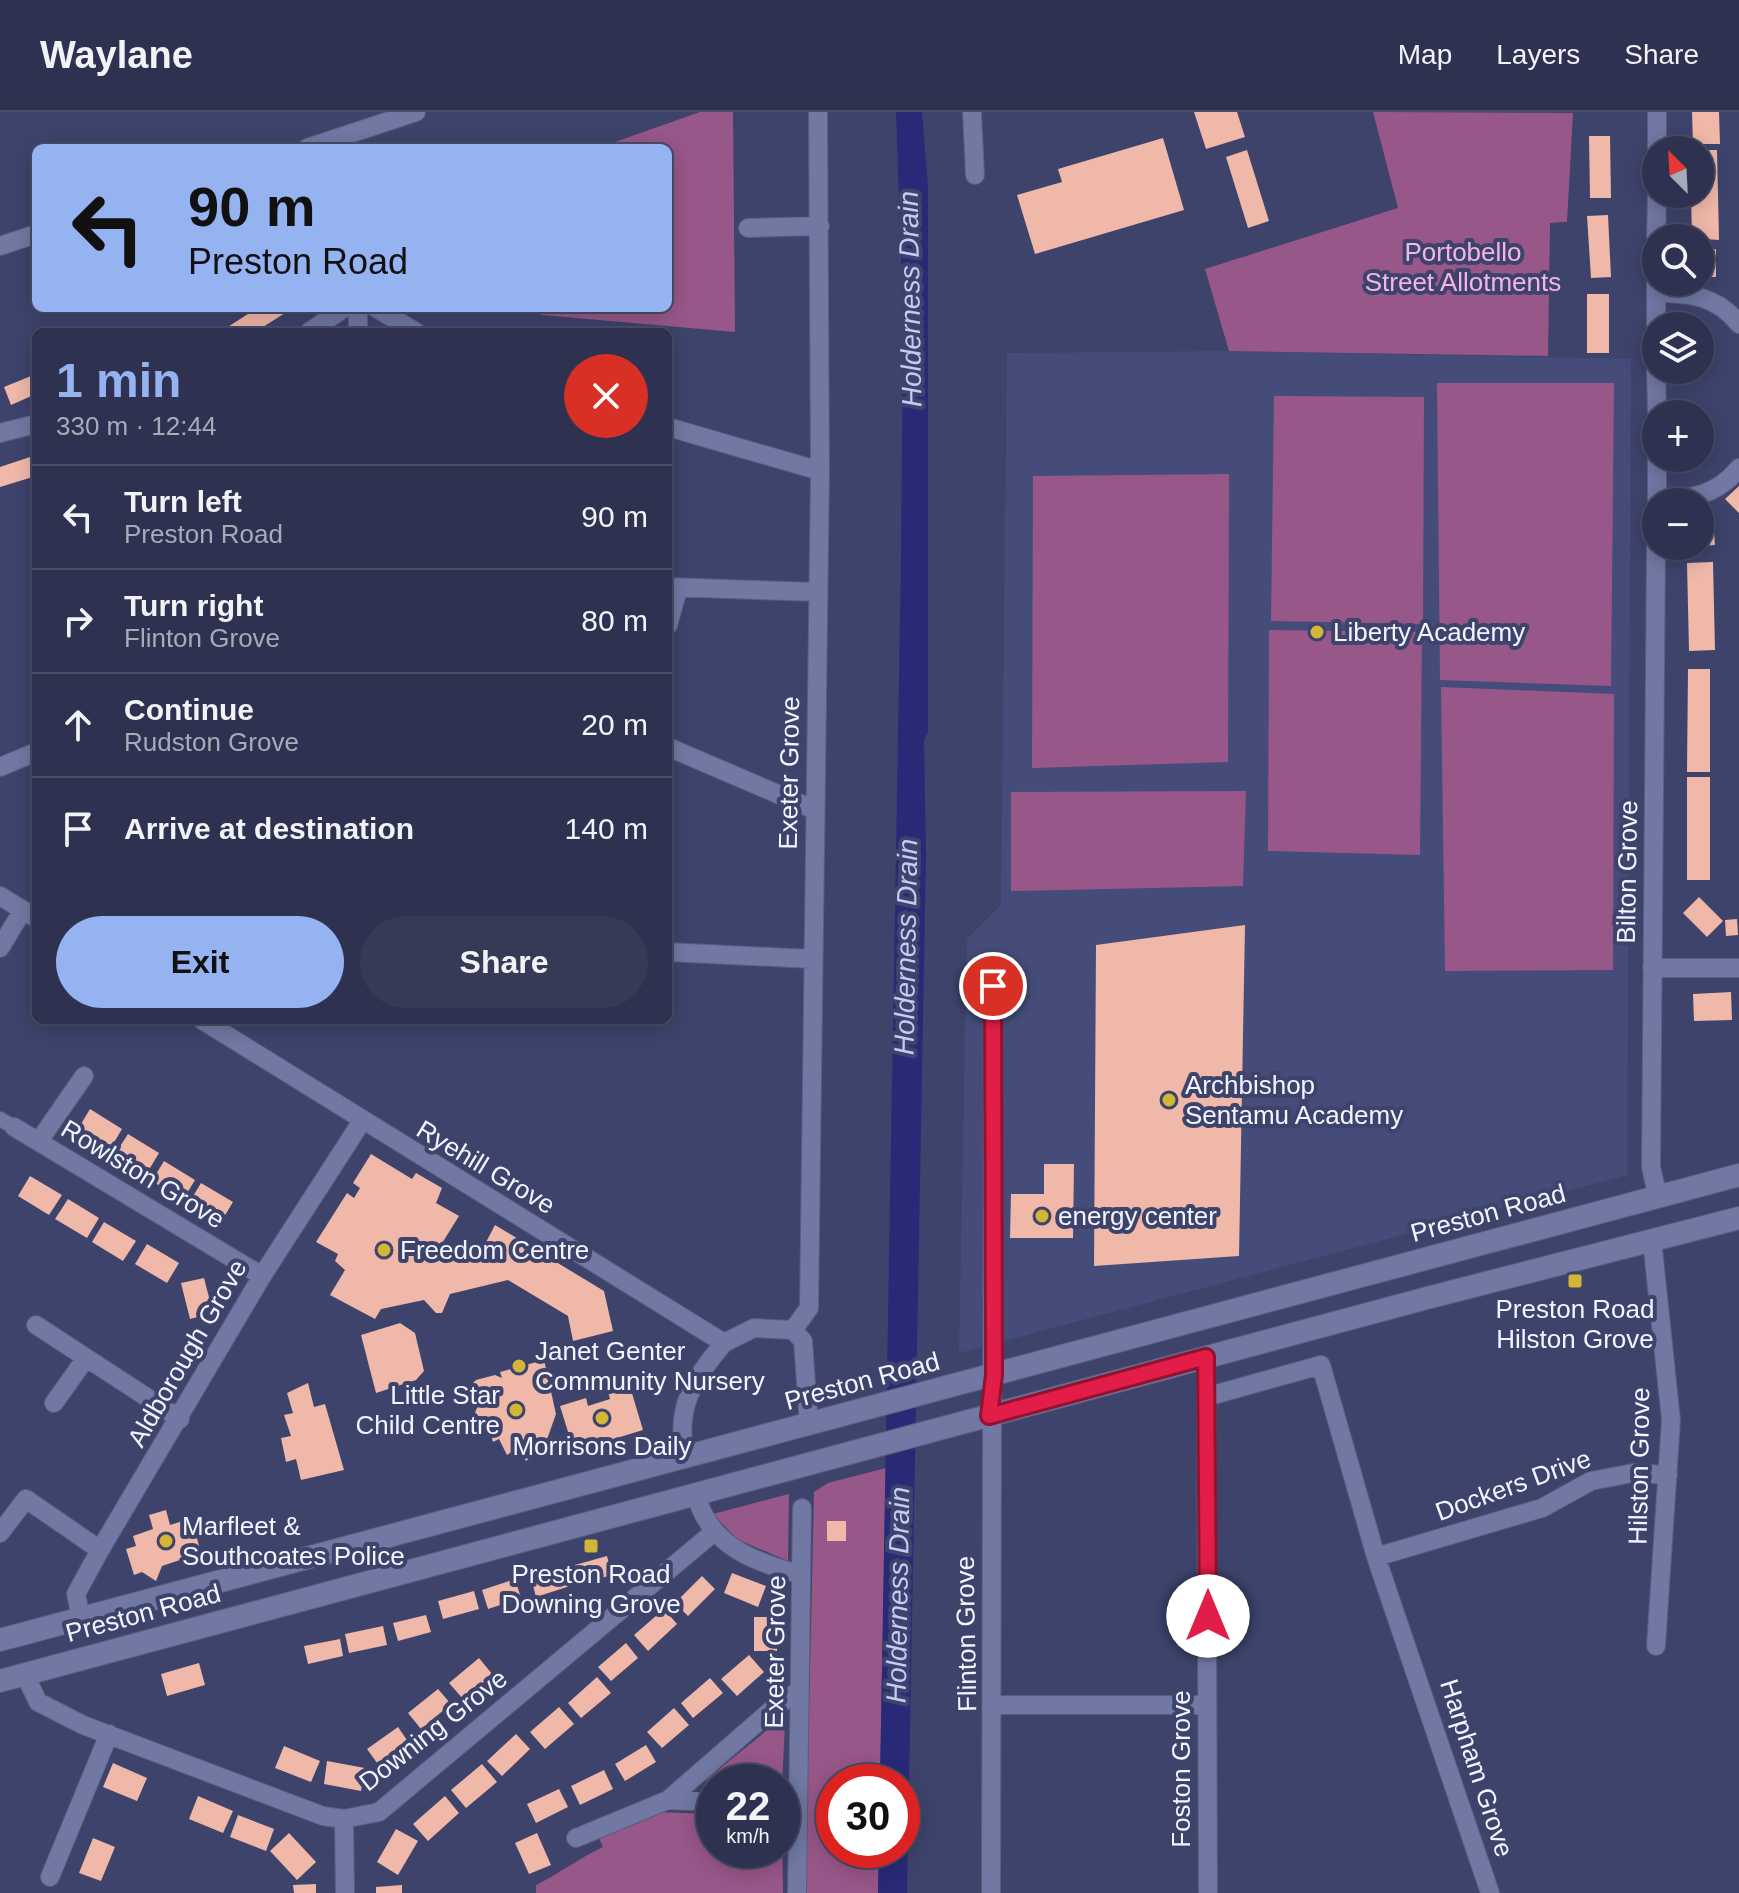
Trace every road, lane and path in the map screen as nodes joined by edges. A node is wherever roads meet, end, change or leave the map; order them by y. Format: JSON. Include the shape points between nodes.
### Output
{"nodes":[{"id":1,"x":416,"y":112,"type":"edge"},
{"id":2,"x":818,"y":112,"type":"edge"},
{"id":3,"x":972,"y":112,"type":"edge"},
{"id":4,"x":1657,"y":112,"type":"edge"},
{"id":5,"x":1657,"y":136,"type":"edge"},
{"id":6,"x":358,"y":140,"type":"edge"},
{"id":7,"x":332,"y":144,"type":"edge"},
{"id":8,"x":975,"y":175,"type":"dead end"},
{"id":9,"x":820,"y":226,"type":"junction"},
{"id":10,"x":748,"y":228,"type":"dead end"},
{"id":11,"x":32,"y":235,"type":"edge"},
{"id":12,"x":0,"y":246,"type":"edge"},
{"id":13,"x":1700,"y":296,"type":"edge"},
{"id":14,"x":338,"y":312,"type":"edge"},
{"id":15,"x":383,"y":312,"type":"edge"},
{"id":16,"x":1739,"y":324,"type":"edge"},
{"id":17,"x":315,"y":328,"type":"edge"},
{"id":18,"x":409,"y":328,"type":"edge"},
{"id":19,"x":32,"y":425,"type":"edge"},
{"id":20,"x":672,"y":428,"type":"edge"},
{"id":21,"x":0,"y":433,"type":"edge"},
{"id":22,"x":1739,"y":468,"type":"edge"},
{"id":23,"x":820,"y":471,"type":"junction"},
{"id":24,"x":1714,"y":490,"type":"edge"},
{"id":25,"x":1656,"y":560,"type":"edge"},
{"id":26,"x":673,"y":588,"type":"edge"},
{"id":27,"x":818,"y":592,"type":"junction"},
{"id":28,"x":672,"y":749,"type":"edge"},
{"id":29,"x":32,"y":754,"type":"edge"},
{"id":30,"x":0,"y":767,"type":"edge"},
{"id":31,"x":815,"y":810,"type":"junction"},
{"id":32,"x":0,"y":896,"type":"edge"},
{"id":33,"x":29,"y":914,"type":"edge"},
{"id":34,"x":0,"y":948,"type":"edge"},
{"id":35,"x":672,"y":952,"type":"edge"},
{"id":36,"x":812,"y":959,"type":"junction"},
{"id":37,"x":1652,"y":968,"type":"junction"},
{"id":38,"x":1739,"y":968,"type":"edge"},
{"id":39,"x":993,"y":986,"type":"dead end"},
{"id":40,"x":208,"y":1024,"type":"edge"},
{"id":41,"x":84,"y":1076,"type":"dead end"},
{"id":42,"x":362,"y":1121,"type":"junction"},
{"id":43,"x":7,"y":1123,"type":"edge"},
{"id":44,"x":39,"y":1141,"type":"junction"},
{"id":45,"x":1739,"y":1175,"type":"edge"},
{"id":46,"x":1658,"y":1198,"type":"junction"},
{"id":47,"x":1739,"y":1218,"type":"edge"},
{"id":48,"x":1652,"y":1240,"type":"junction"},
{"id":49,"x":262,"y":1276,"type":"junction"},
{"id":50,"x":36,"y":1325,"type":"dead end"},
{"id":51,"x":793,"y":1330,"type":"junction"},
{"id":52,"x":724,"y":1343,"type":"junction"},
{"id":53,"x":1206,"y":1357,"type":"junction"},
{"id":54,"x":86,"y":1358,"type":"junction"},
{"id":55,"x":994,"y":1375,"type":"junction"},
{"id":56,"x":1206,"y":1397,"type":"junction"},
{"id":57,"x":54,"y":1403,"type":"dead end"},
{"id":58,"x":989,"y":1416,"type":"junction"},
{"id":59,"x":180,"y":1419,"type":"junction"},
{"id":60,"x":809,"y":1425,"type":"junction"},
{"id":61,"x":685,"y":1456,"type":"junction"},
{"id":62,"x":1668,"y":1475,"type":"junction"},
{"id":63,"x":696,"y":1495,"type":"junction"},
{"id":64,"x":802,"y":1508,"type":"dead end"},
{"id":65,"x":714,"y":1532,"type":"junction"},
{"id":66,"x":0,"y":1533,"type":"edge"},
{"id":67,"x":100,"y":1550,"type":"junction"},
{"id":68,"x":1376,"y":1557,"type":"junction"},
{"id":69,"x":801,"y":1575,"type":"junction"},
{"id":70,"x":81,"y":1618,"type":"junction"},
{"id":71,"x":0,"y":1640,"type":"edge"},
{"id":72,"x":1656,"y":1646,"type":"dead end"},
{"id":73,"x":25,"y":1675,"type":"junction"},
{"id":74,"x":0,"y":1681,"type":"edge"},
{"id":75,"x":800,"y":1690,"type":"junction"},
{"id":76,"x":994,"y":1705,"type":"junction"},
{"id":77,"x":1206,"y":1705,"type":"junction"},
{"id":78,"x":109,"y":1734,"type":"junction"},
{"id":79,"x":794,"y":1764,"type":"edge"},
{"id":80,"x":668,"y":1800,"type":"junction"},
{"id":81,"x":696,"y":1801,"type":"edge"},
{"id":82,"x":344,"y":1819,"type":"junction"},
{"id":83,"x":576,"y":1838,"type":"dead end"},
{"id":84,"x":795,"y":1868,"type":"edge"},
{"id":85,"x":50,"y":1877,"type":"dead end"},
{"id":86,"x":345,"y":1893,"type":"edge"},
{"id":87,"x":797,"y":1893,"type":"edge"},
{"id":88,"x":991,"y":1893,"type":"edge"},
{"id":89,"x":1208,"y":1893,"type":"edge"},
{"id":90,"x":1490,"y":1893,"type":"edge"}],
"edges":[{"from":1,"to":6,"type":"street"},
{"from":2,"to":9,"type":"street","name":"Exeter Grove"},
{"from":3,"to":8,"type":"street"},
{"from":4,"to":5,"type":"street"},
{"from":6,"to":7,"type":"street"},
{"from":9,"to":10,"type":"street"},
{"from":9,"to":23,"type":"street","name":"Exeter Grove"},
{"from":11,"to":12,"type":"street"},
{"from":13,"to":16,"type":"street"},
{"from":14,"to":17,"type":"street"},
{"from":15,"to":18,"type":"street"},
{"from":19,"to":21,"type":"street"},
{"from":20,"to":23,"type":"street"},
{"from":22,"to":24,"type":"street"},
{"from":23,"to":27,"type":"street","name":"Exeter Grove"},
{"from":25,"to":37,"type":"street","name":"Bilton Grove"},
{"from":26,"to":27,"type":"street"},
{"from":27,"to":31,"type":"street","name":"Exeter Grove"},
{"from":28,"to":31,"type":"street"},
{"from":29,"to":30,"type":"street"},
{"from":31,"to":36,"type":"street","name":"Exeter Grove"},
{"from":32,"to":33,"type":"street"},
{"from":33,"to":34,"type":"street"},
{"from":35,"to":36,"type":"street"},
{"from":36,"to":51,"type":"street","name":"Exeter Grove","via":[[809,1308]]},
{"from":37,"to":38,"type":"street"},
{"from":37,"to":46,"type":"street","name":"Bilton Grove","via":[[1651,1167]]},
{"from":39,"to":55,"type":"street","name":"Flinton Grove"},
{"from":40,"to":42,"type":"street","name":"Ryehill Grove"},
{"from":41,"to":44,"type":"street","name":"Rowlston Grove"},
{"from":42,"to":49,"type":"street","name":"Aldborough Grove"},
{"from":42,"to":52,"type":"street","name":"Ryehill Grove"},
{"from":43,"to":44,"type":"street","name":"Rowlston Grove"},
{"from":44,"to":49,"type":"street","name":"Rowlston Grove"},
{"from":45,"to":46,"type":"street","name":"Preston Road"},
{"from":46,"to":55,"type":"street","name":"Preston Road"},
{"from":47,"to":48,"type":"street","name":"Preston Road"},
{"from":48,"to":53,"type":"street","name":"Preston Road"},
{"from":48,"to":62,"type":"street","name":"Hilston Grove","via":[[1671,1420]]},
{"from":49,"to":59,"type":"street","name":"Aldborough Grove"},
{"from":50,"to":54,"type":"street"},
{"from":51,"to":52,"type":"street","via":[[754,1328]]},
{"from":51,"to":60,"type":"street","via":[[803,1341]]},
{"from":52,"to":61,"type":"street","via":[[700,1371],[685,1405],[679,1431]]},
{"from":53,"to":56,"type":"street","name":"Foston Grove"},
{"from":53,"to":58,"type":"street","name":"Preston Road"},
{"from":54,"to":57,"type":"street"},
{"from":54,"to":59,"type":"street"},
{"from":55,"to":58,"type":"street","name":"Flinton Grove"},
{"from":55,"to":60,"type":"street","name":"Preston Road"},
{"from":56,"to":68,"type":"street","name":"Harpham Grove","via":[[1321,1365]]},
{"from":56,"to":77,"type":"street","name":"Foston Grove"},
{"from":58,"to":63,"type":"street","name":"Preston Road"},
{"from":58,"to":76,"type":"street","name":"Flinton Grove"},
{"from":59,"to":67,"type":"street","name":"Aldborough Grove"},
{"from":60,"to":61,"type":"street","name":"Preston Road"},
{"from":61,"to":70,"type":"street","name":"Preston Road"},
{"from":62,"to":68,"type":"street","name":"Dockers Drive","via":[[1633,1473],[1591,1481],[1542,1508]]},
{"from":62,"to":72,"type":"street","name":"Hilston Grove"},
{"from":63,"to":65,"type":"street"},
{"from":63,"to":73,"type":"street","name":"Preston Road"},
{"from":64,"to":69,"type":"street","name":"Exeter Grove"},
{"from":65,"to":69,"type":"street","via":[[752,1561]]},
{"from":65,"to":82,"type":"street","name":"Downing Grove","via":[[379,1812]]},
{"from":66,"to":67,"type":"street","via":[[26,1499]]},
{"from":67,"to":70,"type":"street","name":"Aldborough Grove","via":[[76,1594]]},
{"from":68,"to":90,"type":"street","name":"Harpham Grove"},
{"from":69,"to":75,"type":"street","name":"Exeter Grove"},
{"from":70,"to":71,"type":"street","name":"Preston Road"},
{"from":73,"to":74,"type":"street","name":"Preston Road"},
{"from":73,"to":78,"type":"street","name":"Downing Grove","via":[[38,1702]]},
{"from":75,"to":79,"type":"street","name":"Exeter Grove"},
{"from":75,"to":80,"type":"street"},
{"from":76,"to":77,"type":"street"},
{"from":76,"to":88,"type":"street","name":"Flinton Grove"},
{"from":77,"to":89,"type":"street","name":"Foston Grove"},
{"from":78,"to":82,"type":"street","name":"Downing Grove","via":[[215,1777]]},
{"from":78,"to":85,"type":"street"},
{"from":80,"to":81,"type":"street"},
{"from":80,"to":83,"type":"street"},
{"from":82,"to":86,"type":"street"},
{"from":84,"to":87,"type":"street","name":"Exeter Grove"}]}
